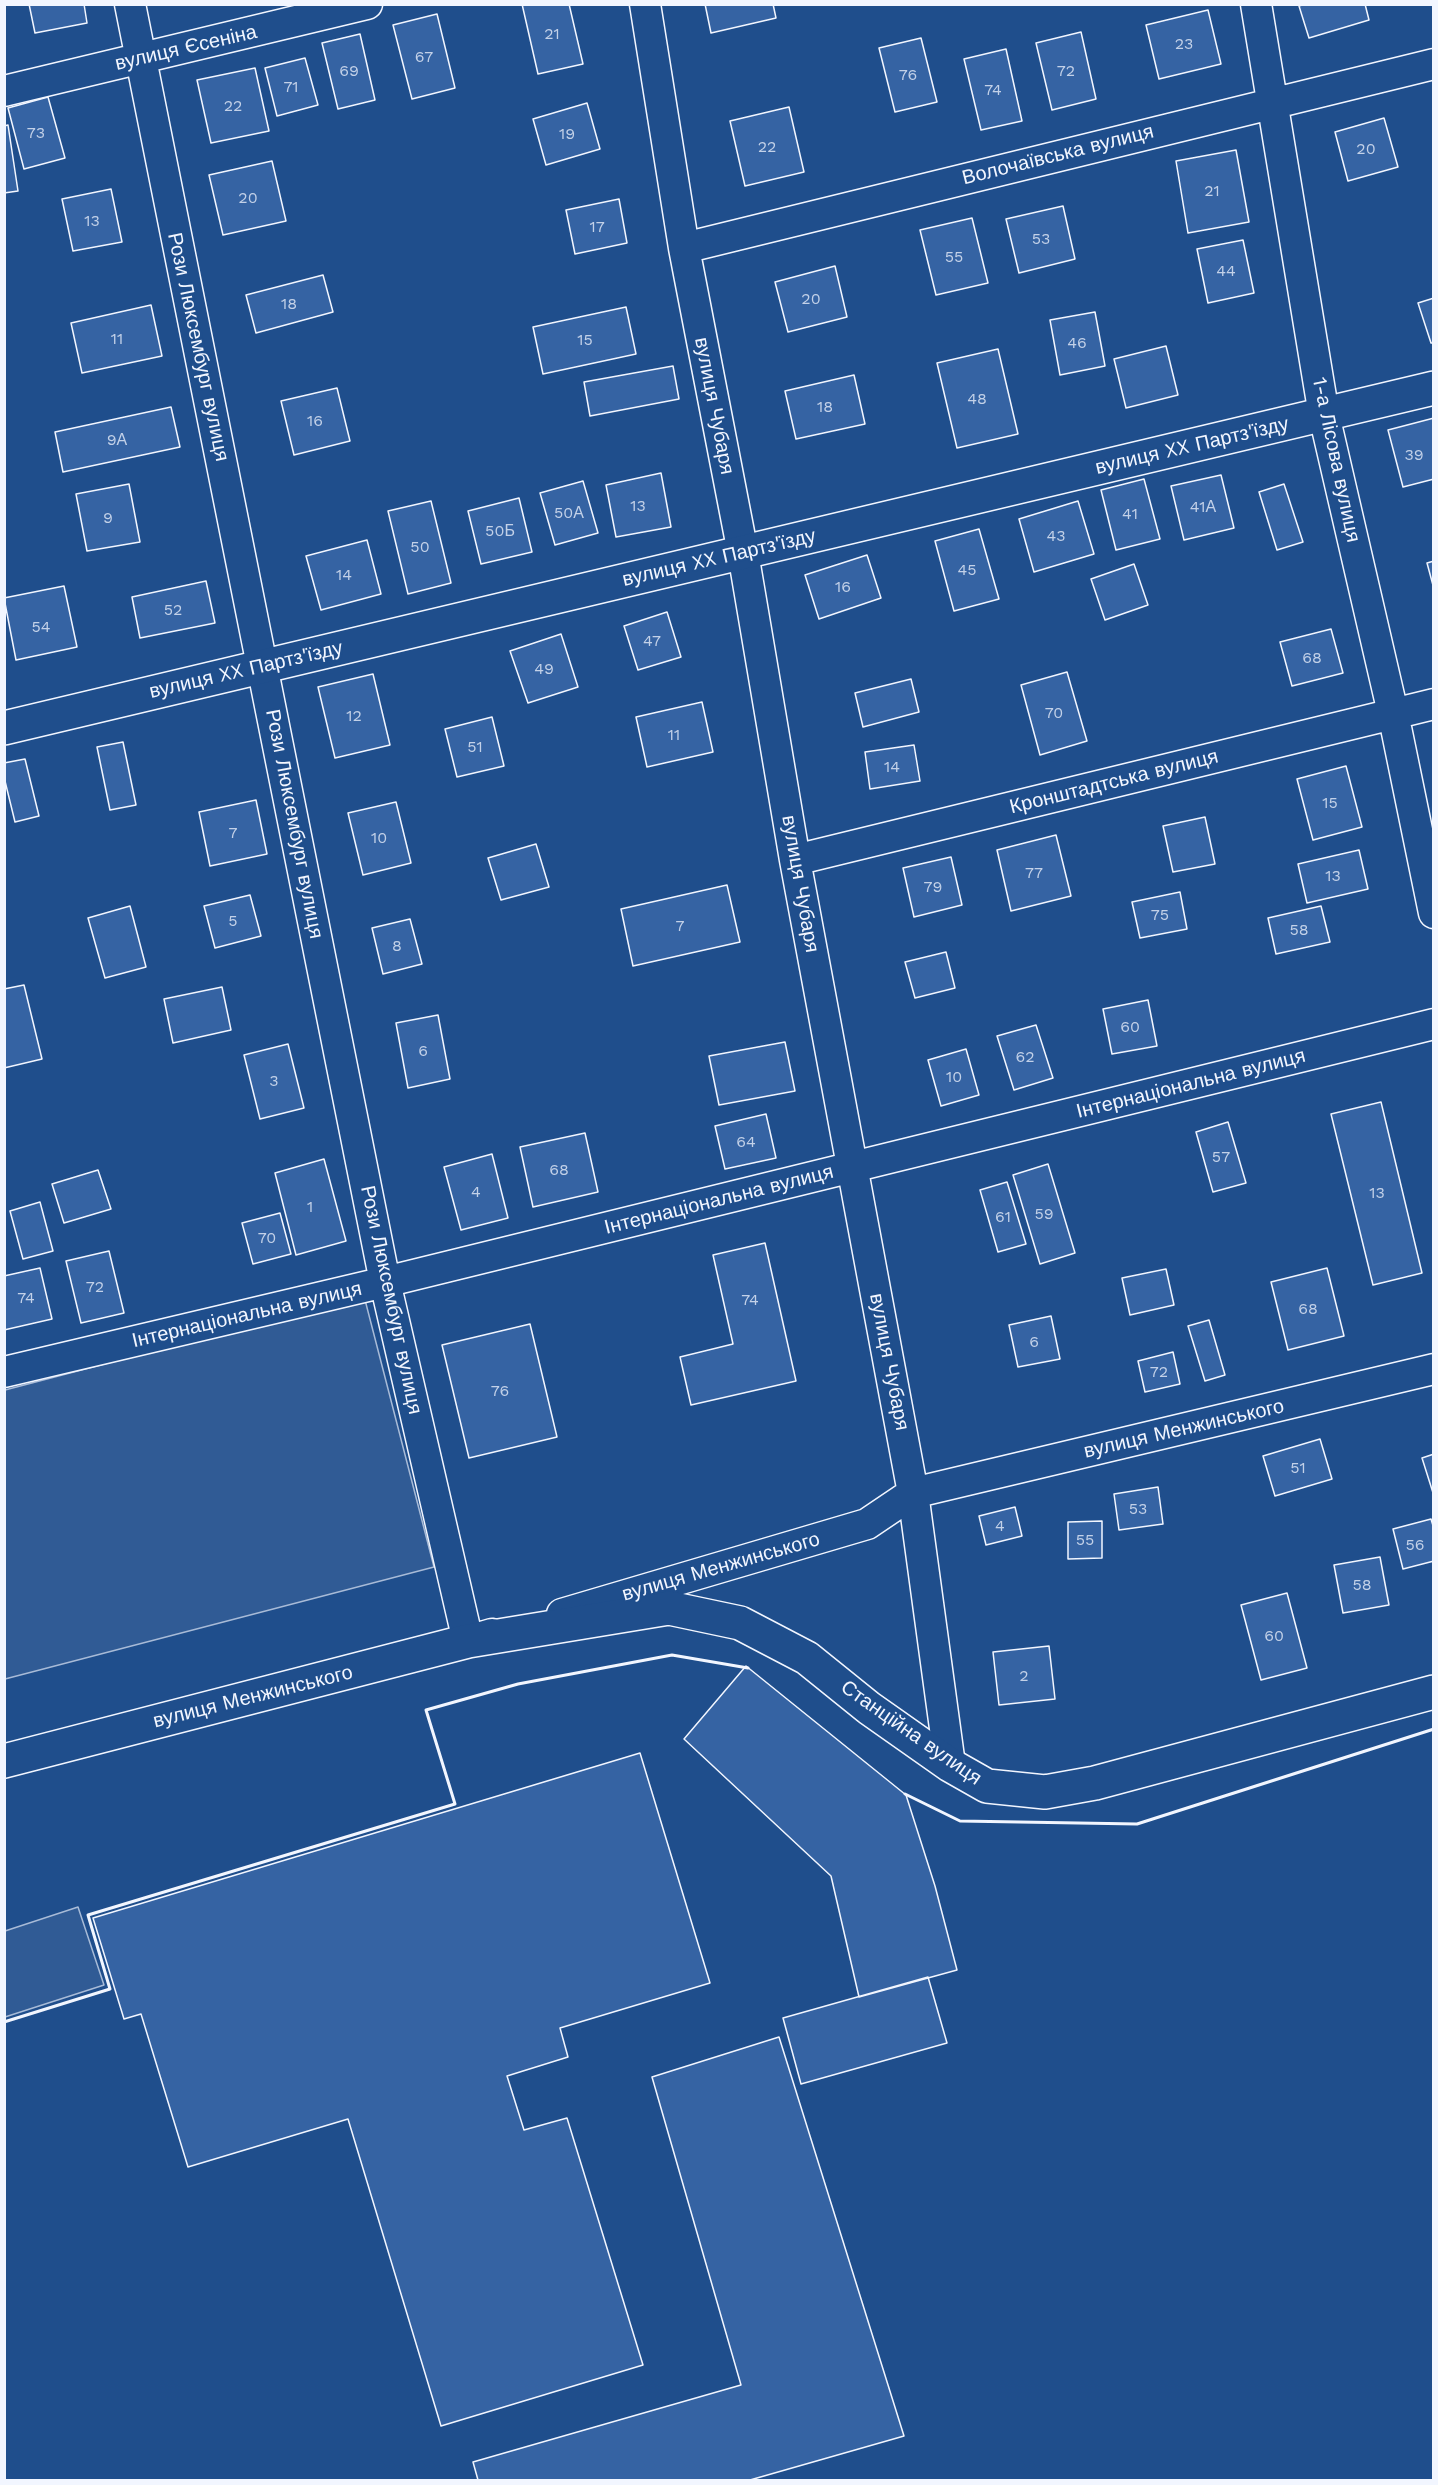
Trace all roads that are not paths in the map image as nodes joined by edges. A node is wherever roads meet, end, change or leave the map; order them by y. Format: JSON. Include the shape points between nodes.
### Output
{"nodes":[{"id":1,"x":130,"y":4,"type":"edge"},
{"id":2,"x":367,"y":4,"type":"edge"},
{"id":3,"x":645,"y":4,"type":"edge"},
{"id":4,"x":1256,"y":4,"type":"edge"},
{"id":5,"x":139,"y":59,"type":"junction"},
{"id":6,"x":1434,"y":64,"type":"edge"},
{"id":7,"x":4,"y":91,"type":"edge"},
{"id":8,"x":1273,"y":102,"type":"junction"},
{"id":9,"x":684,"y":248,"type":"junction"},
{"id":10,"x":1434,"y":388,"type":"edge"},
{"id":11,"x":1324,"y":415,"type":"junction"},
{"id":12,"x":743,"y":553,"type":"junction"},
{"id":13,"x":263,"y":666,"type":"junction"},
{"id":14,"x":1434,"y":704,"type":"edge"},
{"id":15,"x":1393,"y":713,"type":"junction"},
{"id":16,"x":4,"y":728,"type":"edge"},
{"id":17,"x":795,"y":860,"type":"junction"},
{"id":18,"x":1434,"y":913,"type":"edge"},
{"id":19,"x":1434,"y":1024,"type":"edge"},
{"id":20,"x":853,"y":1167,"type":"junction"},
{"id":21,"x":385,"y":1282,"type":"junction"},
{"id":22,"x":1434,"y":1369,"type":"edge"},
{"id":23,"x":4,"y":1372,"type":"edge"},
{"id":24,"x":913,"y":1493,"type":"junction"},
{"id":25,"x":468,"y":1641,"type":"junction"},
{"id":26,"x":1434,"y":1692,"type":"edge"},
{"id":27,"x":4,"y":1761,"type":"edge"},
{"id":28,"x":950,"y":1765,"type":"junction"}],
"edges":[{"from":1,"to":5,"type":"street","name":"Рози Люксембург вулиця"},
{"from":2,"to":5,"type":"street","name":"вулиця Єсеніна"},
{"from":3,"to":9,"type":"street","name":"вулиця Чубаря"},
{"from":4,"to":8,"type":"street","name":"1-а Лісова вулиця"},
{"from":5,"to":7,"type":"street","name":"вулиця Єсеніна"},
{"from":5,"to":13,"type":"street","name":"Рози Люксембург вулиця"},
{"from":6,"to":8,"type":"street","name":"Волочаївська вулиця"},
{"from":8,"to":9,"type":"street","name":"Волочаївська вулиця"},
{"from":8,"to":11,"type":"street","name":"1-а Лісова вулиця"},
{"from":9,"to":12,"type":"street","name":"вулиця Чубаря"},
{"from":10,"to":11,"type":"street","name":"вулиця XX Партз'їзду"},
{"from":11,"to":12,"type":"street","name":"вулиця XX Партз'їзду"},
{"from":11,"to":15,"type":"street","name":"1-а Лісова вулиця"},
{"from":12,"to":13,"type":"street","name":"вулиця XX Партз'їзду"},
{"from":12,"to":17,"type":"street","name":"вулиця Чубаря"},
{"from":13,"to":16,"type":"street","name":"вулиця XX Партз'їзду"},
{"from":13,"to":21,"type":"street","name":"Рози Люксембург вулиця"},
{"from":14,"to":15,"type":"street","name":"Кронштадтська вулиця"},
{"from":15,"to":17,"type":"street","name":"Кронштадтська вулиця"},
{"from":15,"to":18,"type":"street","name":"1-а Лісова вулиця"},
{"from":17,"to":20,"type":"street","name":"вулиця Чубаря"},
{"from":19,"to":20,"type":"street","name":"Інтернаціональна вулиця"},
{"from":20,"to":21,"type":"street","name":"Інтернаціональна вулиця"},
{"from":20,"to":24,"type":"street","name":"вулиця Чубаря"},
{"from":21,"to":23,"type":"street","name":"Інтернаціональна вулиця"},
{"from":21,"to":25,"type":"street","name":"Рози Люксембург вулиця"},
{"from":22,"to":24,"type":"street","name":"вулиця Менжинського"},
{"from":24,"to":25,"type":"street","name":"вулиця Менжинського","via":[[867,1524]]},
{"from":24,"to":28,"type":"street","name":"вулиця Чубаря"},
{"from":25,"to":27,"type":"street","name":"вулиця Менжинського"},
{"from":25,"to":28,"type":"street","name":"Станційна вулиця","via":[[669,1608],[740,1623],[807,1658]]},
{"from":26,"to":28,"type":"street","name":"Станційна вулиця","via":[[1095,1783],[1045,1792],[987,1786]]}]}
